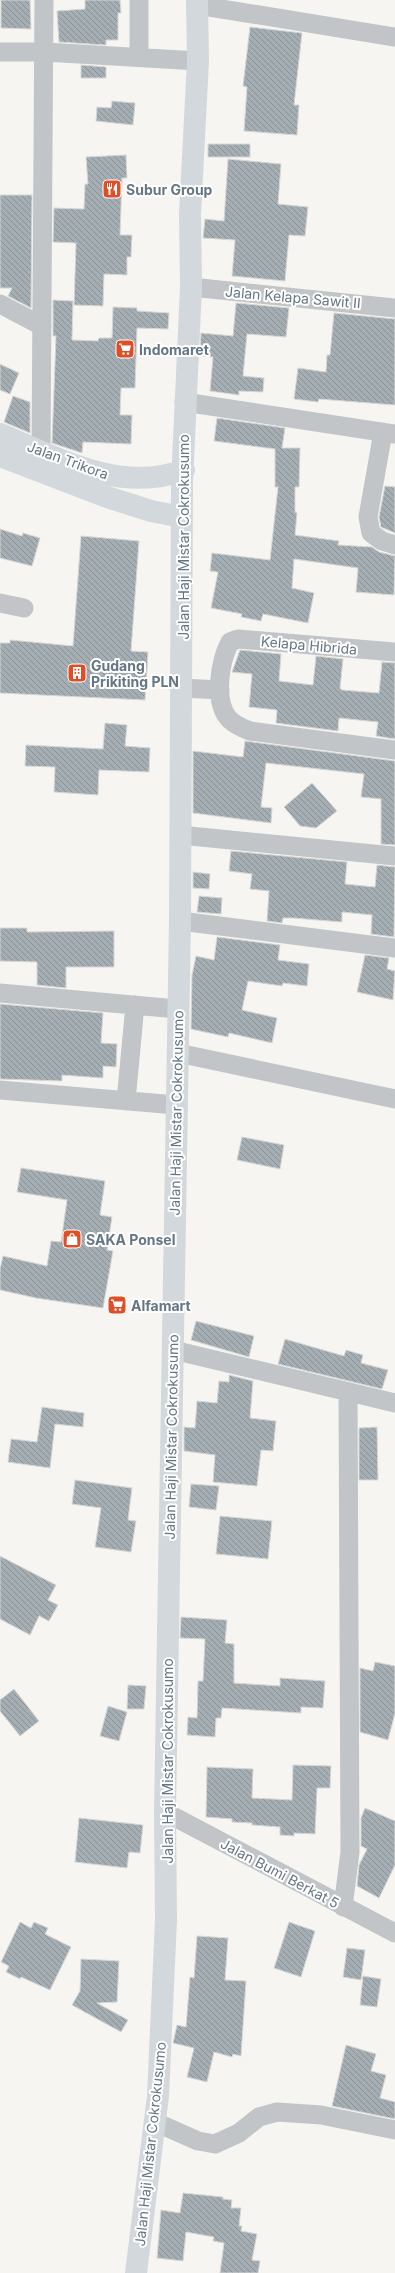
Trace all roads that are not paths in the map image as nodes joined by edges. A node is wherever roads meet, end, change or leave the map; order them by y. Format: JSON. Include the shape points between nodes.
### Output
{"nodes":[{"id":1,"x":44,"y":0,"type":"edge"},
{"id":2,"x":139,"y":0,"type":"edge"},
{"id":3,"x":197,"y":2,"type":"edge"},
{"id":4,"x":395,"y":36,"type":"edge"},
{"id":5,"x":0,"y":52,"type":"edge"},
{"id":6,"x":45,"y":52,"type":"junction"},
{"id":7,"x":139,"y":57,"type":"junction"},
{"id":8,"x":198,"y":61,"type":"junction"},
{"id":9,"x":191,"y":287,"type":"junction"},
{"id":10,"x":0,"y":304,"type":"edge"},
{"id":11,"x":395,"y":308,"type":"edge"},
{"id":12,"x":42,"y":326,"type":"junction"},
{"id":13,"x":184,"y":402,"type":"junction"},
{"id":14,"x":389,"y":433,"type":"edge"},
{"id":15,"x":0,"y":434,"type":"edge"},
{"id":16,"x":41,"y":451,"type":"junction"},
{"id":17,"x":0,"y":456,"type":"edge"},
{"id":18,"x":184,"y":470,"type":"junction"},
{"id":19,"x":182,"y":517,"type":"junction"},
{"id":20,"x":395,"y":545,"type":"edge"},
{"id":21,"x":0,"y":603,"type":"edge"},
{"id":22,"x":24,"y":608,"type":"dead end"},
{"id":23,"x":395,"y":652,"type":"edge"},
{"id":24,"x":182,"y":688,"type":"junction"},
{"id":25,"x":220,"y":690,"type":"junction"},
{"id":26,"x":395,"y":750,"type":"edge"},
{"id":27,"x":180,"y":835,"type":"junction"},
{"id":28,"x":395,"y":856,"type":"edge"},
{"id":29,"x":180,"y":920,"type":"junction"},
{"id":30,"x":395,"y":948,"type":"edge"},
{"id":31,"x":0,"y":993,"type":"edge"},
{"id":32,"x":135,"y":1005,"type":"junction"},
{"id":33,"x":177,"y":1009,"type":"junction"},
{"id":34,"x":178,"y":1053,"type":"junction"},
{"id":35,"x":0,"y":1090,"type":"edge"},
{"id":36,"x":395,"y":1099,"type":"edge"},
{"id":37,"x":126,"y":1101,"type":"junction"},
{"id":38,"x":176,"y":1105,"type":"junction"},
{"id":39,"x":173,"y":1350,"type":"junction"},
{"id":40,"x":348,"y":1392,"type":"junction"},
{"id":41,"x":395,"y":1403,"type":"edge"},
{"id":42,"x":165,"y":1812,"type":"junction"},
{"id":43,"x":343,"y":1907,"type":"junction"},
{"id":44,"x":395,"y":1933,"type":"edge"},
{"id":45,"x":155,"y":2122,"type":"junction"},
{"id":46,"x":395,"y":2130,"type":"edge"},
{"id":47,"x":136,"y":2273,"type":"edge"}],
"edges":[{"from":1,"to":6,"type":"street"},
{"from":2,"to":7,"type":"street"},
{"from":3,"to":4,"type":"street"},
{"from":3,"to":8,"type":"main road","name":"Jalan Haji Mistar Cokrokusumo"},
{"from":5,"to":6,"type":"street"},
{"from":6,"to":7,"type":"street"},
{"from":6,"to":12,"type":"street"},
{"from":7,"to":8,"type":"street"},
{"from":8,"to":9,"type":"main road","name":"Jalan Haji Mistar Cokrokusumo","via":[[190,214]]},
{"from":9,"to":11,"type":"street","name":"Jalan Kelapa Sawit II"},
{"from":9,"to":13,"type":"main road","name":"Jalan Haji Mistar Cokrokusumo"},
{"from":10,"to":12,"type":"street"},
{"from":12,"to":16,"type":"street"},
{"from":13,"to":14,"type":"street"},
{"from":13,"to":18,"type":"main road","name":"Jalan Haji Mistar Cokrokusumo"},
{"from":14,"to":20,"type":"street","via":[[368,517],[371,533],[382,541]]},
{"from":15,"to":16,"type":"main road","name":"Jalan Trikora"},
{"from":16,"to":18,"type":"main road","name":"Jalan Trikora","via":[[97,473],[124,478],[144,479]]},
{"from":17,"to":19,"type":"main road","name":"Jalan Trikora","via":[[107,497],[151,511]]},
{"from":18,"to":19,"type":"main road","name":"Jalan Haji Mistar Cokrokusumo"},
{"from":19,"to":24,"type":"main road","name":"Jalan Haji Mistar Cokrokusumo"},
{"from":21,"to":22,"type":"street"},
{"from":23,"to":25,"type":"street","name":"Kelapa Hibrida","via":[[238,639],[230,642],[227,648]]},
{"from":24,"to":25,"type":"street"},
{"from":24,"to":27,"type":"main road","name":"Jalan Haji Mistar Cokrokusumo"},
{"from":25,"to":26,"type":"street","via":[[222,706],[228,718],[236,726],[250,731]]},
{"from":27,"to":28,"type":"street"},
{"from":27,"to":29,"type":"main road","name":"Jalan Haji Mistar Cokrokusumo"},
{"from":29,"to":30,"type":"street"},
{"from":29,"to":33,"type":"main road","name":"Jalan Haji Mistar Cokrokusumo"},
{"from":31,"to":32,"type":"street"},
{"from":32,"to":33,"type":"street"},
{"from":32,"to":37,"type":"street"},
{"from":33,"to":34,"type":"main road","name":"Jalan Haji Mistar Cokrokusumo"},
{"from":34,"to":36,"type":"street"},
{"from":34,"to":38,"type":"main road","name":"Jalan Haji Mistar Cokrokusumo"},
{"from":35,"to":37,"type":"street"},
{"from":37,"to":38,"type":"street"},
{"from":38,"to":39,"type":"main road","name":"Jalan Haji Mistar Cokrokusumo"},
{"from":39,"to":40,"type":"street"},
{"from":39,"to":42,"type":"main road","name":"Jalan Haji Mistar Cokrokusumo"},
{"from":40,"to":41,"type":"street"},
{"from":40,"to":43,"type":"street","via":[[350,1852]]},
{"from":42,"to":43,"type":"street","name":"Jalan Bumi Berkat 5"},
{"from":42,"to":45,"type":"main road","name":"Jalan Haji Mistar Cokrokusumo","via":[[166,1920]]},
{"from":43,"to":44,"type":"street","name":"Jalan Bumi Berkat 5"},
{"from":45,"to":46,"type":"street","via":[[180,2134],[215,2144],[239,2133],[259,2117],[277,2112],[321,2115]]},
{"from":45,"to":47,"type":"main road","name":"Jalan Haji Mistar Cokrokusumo"}]}
